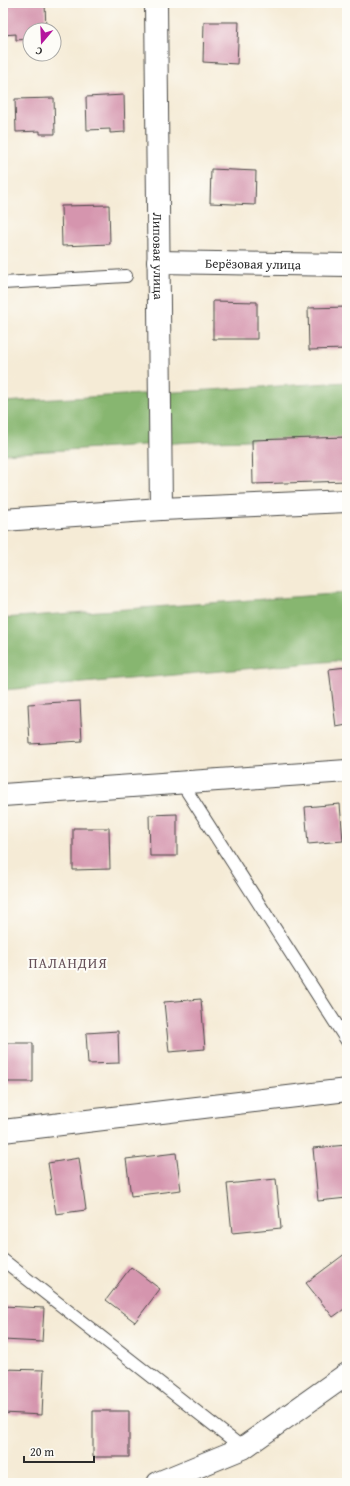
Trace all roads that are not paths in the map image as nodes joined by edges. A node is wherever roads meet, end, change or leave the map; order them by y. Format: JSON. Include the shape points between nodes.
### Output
{"nodes":[{"id":1,"x":156,"y":3,"type":"edge"},
{"id":2,"x":158,"y":262,"type":"junction"},
{"id":3,"x":347,"y":265,"type":"edge"},
{"id":4,"x":126,"y":276,"type":"dead end"},
{"id":5,"x":3,"y":282,"type":"edge"},
{"id":6,"x":347,"y":501,"type":"edge"},
{"id":7,"x":161,"y":509,"type":"junction"},
{"id":8,"x":4,"y":519,"type":"edge"},
{"id":9,"x":347,"y":771,"type":"edge"},
{"id":10,"x":181,"y":782,"type":"junction"},
{"id":11,"x":3,"y":795,"type":"edge"},
{"id":12,"x":347,"y":1041,"type":"edge"},
{"id":13,"x":347,"y":1090,"type":"edge"},
{"id":14,"x":3,"y":1131,"type":"edge"},
{"id":15,"x":3,"y":1260,"type":"edge"},
{"id":16,"x":347,"y":1374,"type":"edge"},
{"id":17,"x":243,"y":1448,"type":"junction"},
{"id":18,"x":158,"y":1483,"type":"edge"}],
"edges":[{"from":1,"to":2,"type":"street","name":"Липовая улица"},
{"from":2,"to":3,"type":"street","name":"Берёзовая улица"},
{"from":2,"to":7,"type":"street","name":"Липовая улица"},
{"from":4,"to":5,"type":"lane"},
{"from":6,"to":7,"type":"street"},
{"from":7,"to":8,"type":"street"},
{"from":9,"to":10,"type":"street"},
{"from":10,"to":11,"type":"street"},
{"from":10,"to":12,"type":"lane"},
{"from":13,"to":14,"type":"street"},
{"from":15,"to":17,"type":"lane"},
{"from":16,"to":17,"type":"street"},
{"from":17,"to":18,"type":"street"}]}
